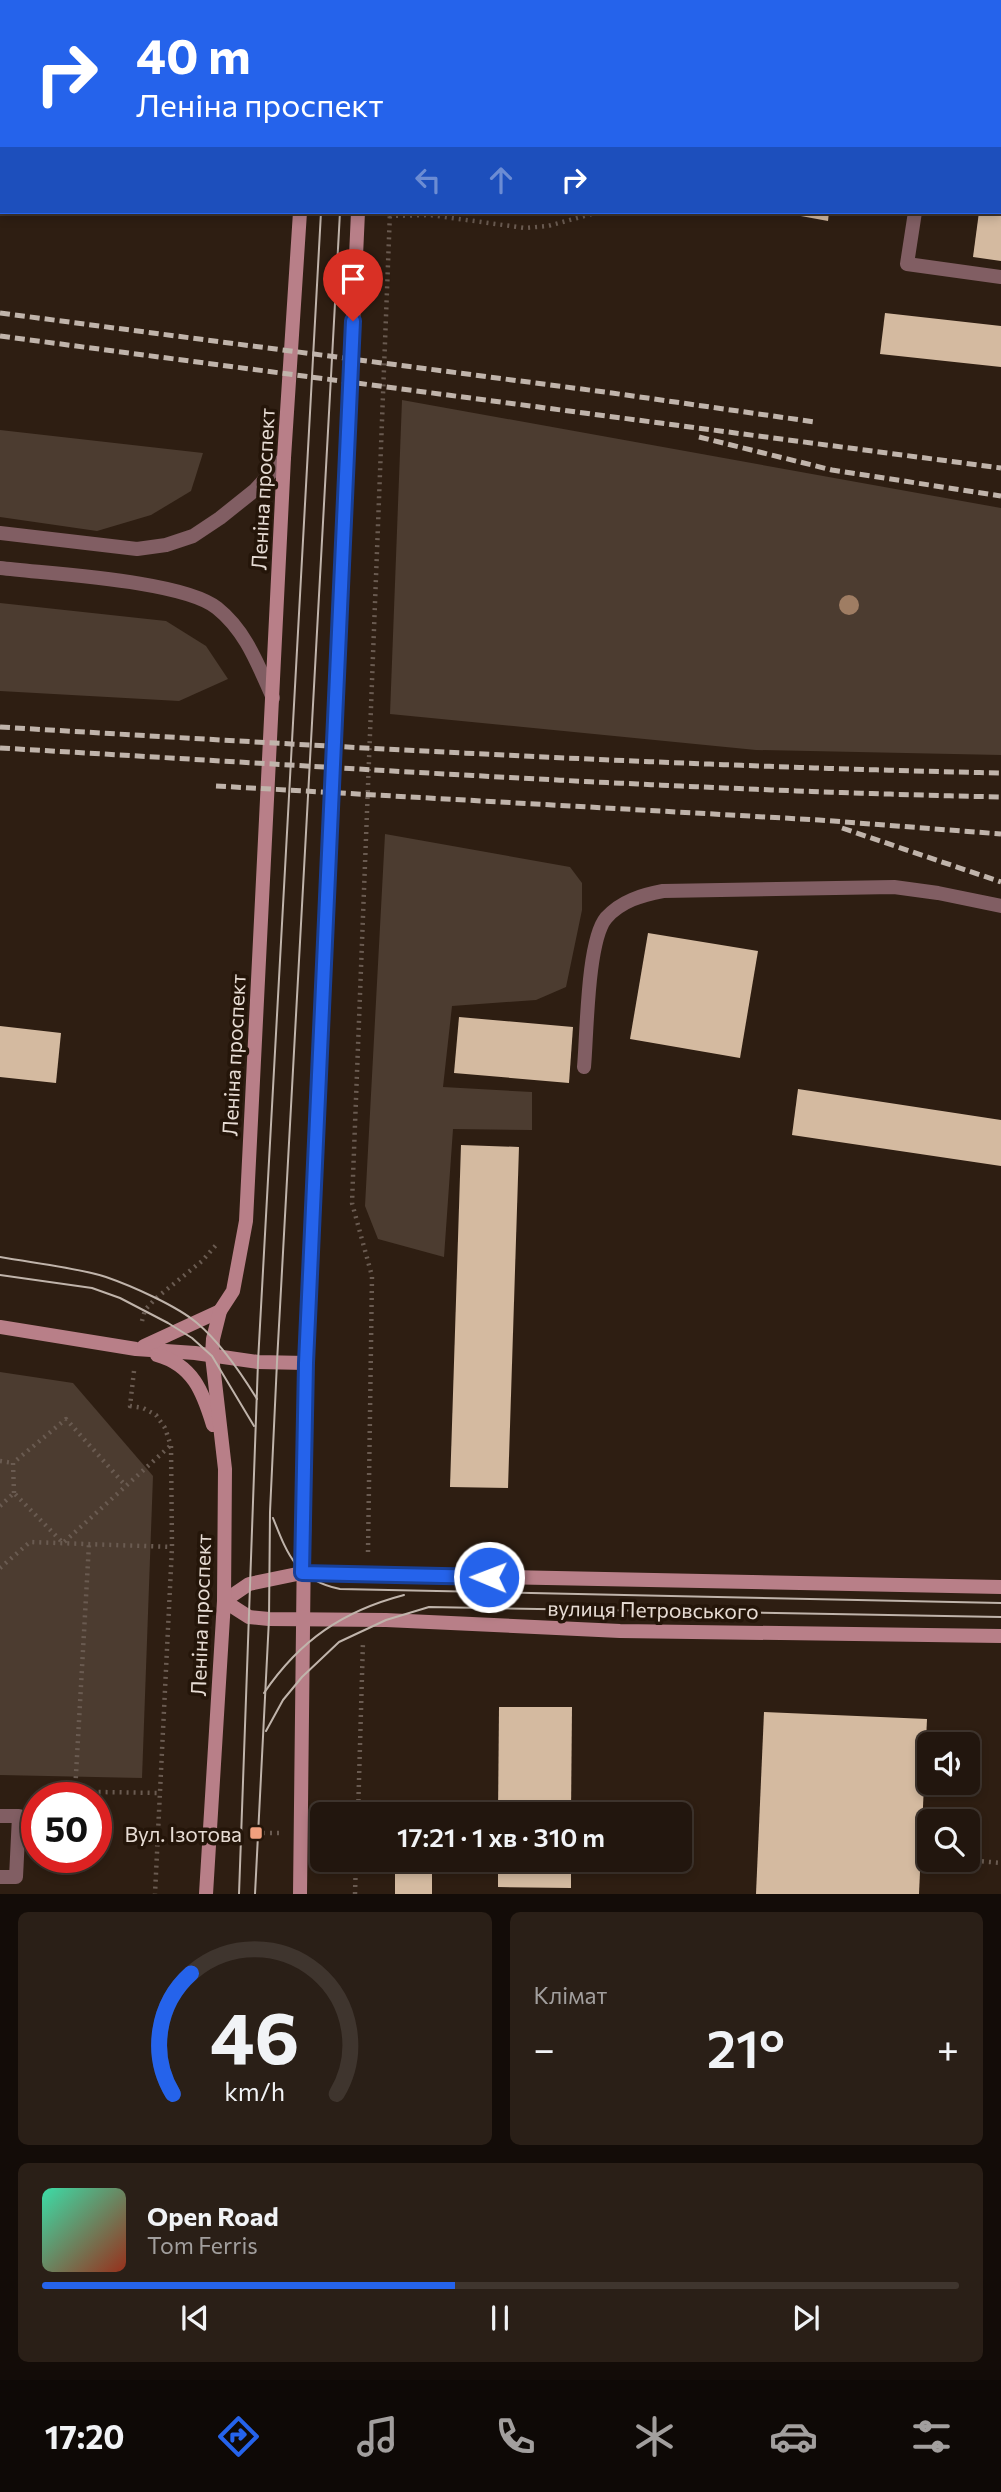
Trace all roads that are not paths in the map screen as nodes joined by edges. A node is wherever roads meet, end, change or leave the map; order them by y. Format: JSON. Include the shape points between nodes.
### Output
{"nodes":[{"id":1,"x":456,"y":0,"type":"edge"},
{"id":2,"x":497,"y":0,"type":"edge"},
{"id":3,"x":300,"y":214,"type":"edge"},
{"id":4,"x":358,"y":214,"type":"edge"},
{"id":5,"x":915,"y":214,"type":"edge"},
{"id":6,"x":1001,"y":277,"type":"edge"},
{"id":7,"x":284,"y":458,"type":"junction"},
{"id":8,"x":0,"y":533,"type":"edge"},
{"id":9,"x":0,"y":568,"type":"edge"},
{"id":10,"x":273,"y":698,"type":"junction"},
{"id":11,"x":1001,"y":906,"type":"edge"},
{"id":12,"x":584,"y":1067,"type":"dead end"},
{"id":13,"x":220,"y":1311,"type":"junction"},
{"id":14,"x":0,"y":1327,"type":"edge"},
{"id":15,"x":136,"y":1349,"type":"junction"},
{"id":16,"x":212,"y":1356,"type":"junction"},
{"id":17,"x":306,"y":1363,"type":"junction"},
{"id":18,"x":225,"y":1469,"type":"junction"},
{"id":19,"x":302,"y":1573,"type":"junction"},
{"id":20,"x":1001,"y":1587,"type":"edge"},
{"id":21,"x":224,"y":1601,"type":"junction"},
{"id":22,"x":303,"y":1619,"type":"junction"},
{"id":23,"x":1001,"y":1636,"type":"edge"},
{"id":24,"x":0,"y":1816,"type":"edge"},
{"id":25,"x":0,"y":1877,"type":"edge"},
{"id":26,"x":206,"y":1894,"type":"edge"},
{"id":27,"x":300,"y":1894,"type":"edge"}],
"edges":[{"from":1,"to":2,"type":"main road"},
{"from":3,"to":7,"type":"main road","name":"Леніна проспект"},
{"from":4,"to":17,"type":"main road"},
{"from":5,"to":6,"type":"street","via":[[907,264]]},
{"from":7,"to":8,"type":"street","via":[[255,490],[220,518],[193,536],[166,545],[137,549]]},
{"from":7,"to":10,"type":"main road","name":"Леніна проспект"},
{"from":9,"to":10,"type":"street","via":[[154,586],[215,606],[249,645]]},
{"from":10,"to":13,"type":"main road","name":"Леніна проспект","via":[[246,1222],[233,1291]]},
{"from":11,"to":12,"type":"street","via":[[894,887],[663,891],[640,896],[620,905],[604,920],[595,945]]},
{"from":13,"to":15,"type":"main road"},
{"from":13,"to":16,"type":"main road","name":"Леніна проспект"},
{"from":14,"to":15,"type":"main road"},
{"from":15,"to":16,"type":"main road"},
{"from":15,"to":18,"type":"main road","via":[[169,1358],[195,1381]]},
{"from":16,"to":17,"type":"main road"},
{"from":16,"to":18,"type":"main road","name":"Леніна проспект"},
{"from":17,"to":19,"type":"main road"},
{"from":18,"to":21,"type":"main road","name":"Леніна проспект"},
{"from":19,"to":20,"type":"main road","name":"вулиця Петровського"},
{"from":19,"to":21,"type":"main road","name":"вулиця Петровського","via":[[249,1584]]},
{"from":19,"to":22,"type":"main road"},
{"from":21,"to":22,"type":"main road","name":"вулиця Петровського","via":[[249,1617]]},
{"from":21,"to":26,"type":"main road","name":"Леніна проспект"},
{"from":22,"to":23,"type":"main road","name":"вулиця Петровського","via":[[620,1631]]},
{"from":22,"to":27,"type":"main road"},
{"from":24,"to":25,"type":"street","via":[[19,1816],[16,1877]]}]}
